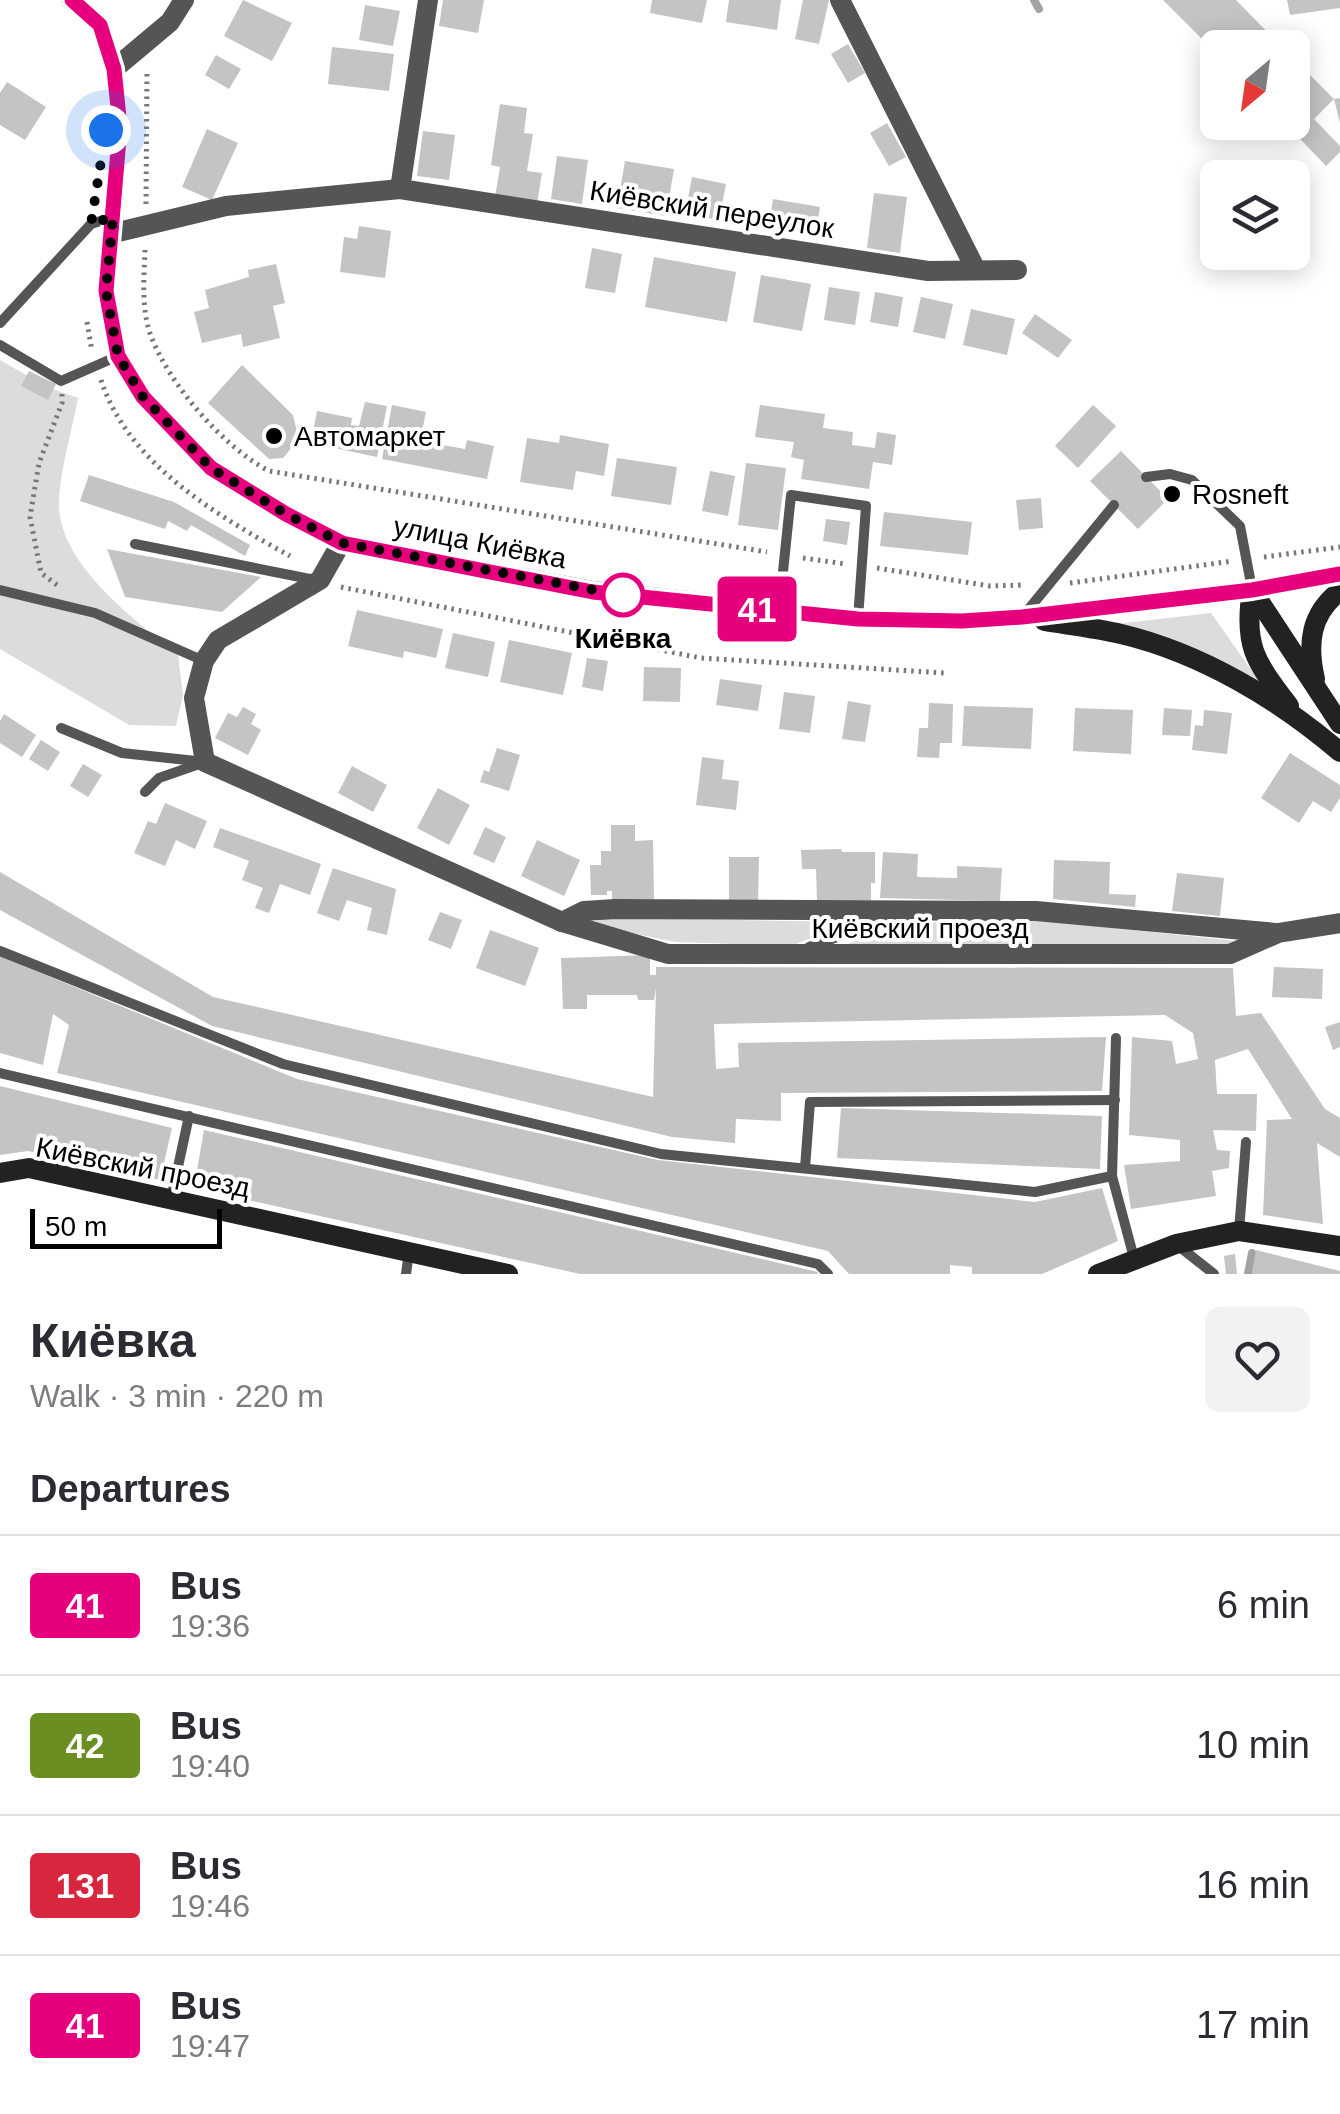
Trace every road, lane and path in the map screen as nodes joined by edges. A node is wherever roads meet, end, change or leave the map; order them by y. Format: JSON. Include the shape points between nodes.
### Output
{"nodes":[{"id":1,"x":72,"y":0,"type":"edge"},
{"id":2,"x":184,"y":0,"type":"edge"},
{"id":3,"x":428,"y":0,"type":"edge"},
{"id":4,"x":840,"y":0,"type":"edge"},
{"id":5,"x":147,"y":42,"type":"junction"},
{"id":6,"x":114,"y":69,"type":"junction"},
{"id":7,"x":400,"y":189,"type":"junction"},
{"id":8,"x":112,"y":226,"type":"junction"},
{"id":9,"x":146,"y":226,"type":"junction"},
{"id":10,"x":974,"y":268,"type":"junction"},
{"id":11,"x":1017,"y":270,"type":"dead end"},
{"id":12,"x":86,"y":307,"type":"dead end"},
{"id":13,"x":0,"y":323,"type":"edge"},
{"id":14,"x":0,"y":345,"type":"edge"},
{"id":15,"x":118,"y":356,"type":"junction"},
{"id":16,"x":98,"y":368,"type":"junction"},
{"id":17,"x":61,"y":381,"type":"junction"},
{"id":18,"x":1146,"y":477,"type":"dead end"},
{"id":19,"x":1114,"y":504,"type":"dead end"},
{"id":20,"x":342,"y":543,"type":"junction"},
{"id":21,"x":135,"y":544,"type":"dead end"},
{"id":22,"x":1340,"y":547,"type":"edge"},
{"id":23,"x":784,"y":555,"type":"junction"},
{"id":24,"x":1246,"y":560,"type":"junction"},
{"id":25,"x":862,"y":566,"type":"junction"},
{"id":26,"x":1340,"y":574,"type":"edge"},
{"id":27,"x":320,"y":580,"type":"junction"},
{"id":28,"x":1049,"y":584,"type":"junction"},
{"id":29,"x":0,"y":590,"type":"edge"},
{"id":30,"x":1252,"y":590,"type":"junction"},
{"id":31,"x":1340,"y":591,"type":"edge"},
{"id":32,"x":779,"y":611,"type":"junction"},
{"id":33,"x":95,"y":613,"type":"junction"},
{"id":34,"x":1022,"y":617,"type":"junction"},
{"id":35,"x":858,"y":619,"type":"junction"},
{"id":36,"x":204,"y":660,"type":"junction"},
{"id":37,"x":945,"y":673,"type":"dead end"},
{"id":38,"x":1317,"y":686,"type":"junction"},
{"id":39,"x":1295,"y":714,"type":"junction"},
{"id":40,"x":1340,"y":724,"type":"edge"},
{"id":41,"x":61,"y":728,"type":"dead end"},
{"id":42,"x":1340,"y":752,"type":"edge"},
{"id":43,"x":204,"y":762,"type":"junction"},
{"id":44,"x":145,"y":792,"type":"dead end"},
{"id":45,"x":912,"y":911,"type":"junction"},
{"id":46,"x":562,"y":922,"type":"junction"},
{"id":47,"x":1340,"y":923,"type":"edge"},
{"id":48,"x":1278,"y":933,"type":"junction"},
{"id":49,"x":0,"y":951,"type":"edge"},
{"id":50,"x":785,"y":956,"type":"junction"},
{"id":51,"x":1116,"y":1038,"type":"dead end"},
{"id":52,"x":0,"y":1073,"type":"edge"},
{"id":53,"x":1115,"y":1100,"type":"junction"},
{"id":54,"x":190,"y":1116,"type":"junction"},
{"id":55,"x":1246,"y":1142,"type":"dead end"},
{"id":56,"x":805,"y":1168,"type":"junction"},
{"id":57,"x":0,"y":1173,"type":"edge"},
{"id":58,"x":1112,"y":1176,"type":"junction"},
{"id":59,"x":172,"y":1199,"type":"junction"},
{"id":60,"x":1239,"y":1231,"type":"junction"},
{"id":61,"x":1176,"y":1244,"type":"junction"},
{"id":62,"x":1340,"y":1246,"type":"edge"},
{"id":63,"x":409,"y":1252,"type":"junction"},
{"id":64,"x":1134,"y":1258,"type":"junction"},
{"id":65,"x":430,"y":1265,"type":"edge"},
{"id":66,"x":406,"y":1274,"type":"edge"},
{"id":67,"x":508,"y":1274,"type":"edge"},
{"id":68,"x":828,"y":1274,"type":"edge"},
{"id":69,"x":1098,"y":1274,"type":"edge"},
{"id":70,"x":1214,"y":1274,"type":"edge"}],
"edges":[{"from":1,"to":6,"type":"main road","name":"улица Киёвка","via":[[100,25]]},
{"from":2,"to":5,"type":"street"},
{"from":3,"to":7,"type":"street"},
{"from":4,"to":10,"type":"street"},
{"from":5,"to":6,"type":"street"},
{"from":5,"to":9,"type":"path"},
{"from":6,"to":8,"type":"main road","name":"улица Киёвка","via":[[120,127]]},
{"from":7,"to":9,"type":"street","name":"Киёвский переулок","via":[[226,206]]},
{"from":7,"to":10,"type":"street","name":"Киёвский переулок","via":[[928,271]]},
{"from":8,"to":9,"type":"street","name":"Киёвский переулок"},
{"from":8,"to":13,"type":"lane","via":[[91,224]]},
{"from":8,"to":15,"type":"main road","name":"улица Киёвка","via":[[106,291]]},
{"from":9,"to":23,"type":"path","via":[[143,292],[160,354],[192,405],[269,471]]},
{"from":10,"to":11,"type":"street","name":"Киёвский переулок"},
{"from":12,"to":16,"type":"path"},
{"from":14,"to":17,"type":"lane"},
{"from":15,"to":16,"type":"lane"},
{"from":15,"to":20,"type":"main road","name":"улица Киёвка","via":[[143,397],[211,468]]},
{"from":16,"to":17,"type":"lane"},
{"from":17,"to":33,"type":"path","via":[[62,403],[39,463],[30,517],[41,574]]},
{"from":18,"to":24,"type":"lane","via":[[1192,480],[1240,526]]},
{"from":19,"to":28,"type":"lane"},
{"from":20,"to":27,"type":"street"},
{"from":20,"to":32,"type":"main road","name":"улица Киёвка","via":[[593,592]]},
{"from":21,"to":27,"type":"lane"},
{"from":22,"to":24,"type":"path"},
{"from":23,"to":25,"type":"path"},
{"from":23,"to":25,"type":"lane","via":[[791,496],[866,506]]},
{"from":23,"to":32,"type":"lane"},
{"from":24,"to":28,"type":"path"},
{"from":24,"to":30,"type":"lane"},
{"from":25,"to":28,"type":"path","via":[[990,586]]},
{"from":25,"to":35,"type":"lane"},
{"from":26,"to":30,"type":"main road","name":"улица Киёвка"},
{"from":27,"to":36,"type":"street","via":[[218,640]]},
{"from":27,"to":37,"type":"path","via":[[701,658]]},
{"from":28,"to":34,"type":"lane"},
{"from":29,"to":33,"type":"lane"},
{"from":30,"to":34,"type":"main road","name":"улица Киёвка"},
{"from":30,"to":38,"type":"main road"},
{"from":30,"to":39,"type":"main road","via":[[1246,624],[1259,666]]},
{"from":31,"to":38,"type":"main road","via":[[1313,627]]},
{"from":32,"to":35,"type":"main road","name":"улица Киёвка"},
{"from":33,"to":36,"type":"lane"},
{"from":34,"to":35,"type":"main road","name":"улица Киёвка"},
{"from":34,"to":39,"type":"main road","via":[[1122,634],[1190,657]]},
{"from":36,"to":43,"type":"street","via":[[194,698]]},
{"from":38,"to":40,"type":"main road"},
{"from":39,"to":42,"type":"main road"},
{"from":41,"to":43,"type":"lane","via":[[122,753]]},
{"from":43,"to":44,"type":"lane","via":[[160,778]]},
{"from":43,"to":46,"type":"street","name":"Киёвский проезд"},
{"from":45,"to":46,"type":"street","name":"Киёвский проезд","via":[[616,909],[584,911]]},
{"from":45,"to":48,"type":"street","name":"Киёвский проезд","via":[[1036,911]]},
{"from":45,"to":50,"type":"lane"},
{"from":46,"to":50,"type":"street","name":"Киёвский проезд","via":[[668,954]]},
{"from":47,"to":48,"type":"street","name":"Киёвский проезд"},
{"from":48,"to":50,"type":"street","name":"Киёвский проезд","via":[[1230,954]]},
{"from":49,"to":56,"type":"lane","via":[[283,1064],[662,1154]]},
{"from":51,"to":53,"type":"lane"},
{"from":52,"to":54,"type":"lane"},
{"from":53,"to":56,"type":"lane","via":[[810,1102]]},
{"from":53,"to":58,"type":"lane"},
{"from":54,"to":59,"type":"lane"},
{"from":54,"to":68,"type":"lane","via":[[818,1264]]},
{"from":55,"to":60,"type":"lane"},
{"from":56,"to":58,"type":"lane","via":[[1035,1192]]},
{"from":57,"to":59,"type":"main road","name":"Киёвский проезд","via":[[30,1168]]},
{"from":58,"to":64,"type":"lane"},
{"from":59,"to":63,"type":"main road","name":"Киёвский проезд"},
{"from":60,"to":61,"type":"main road"},
{"from":60,"to":62,"type":"main road"},
{"from":61,"to":64,"type":"main road"},
{"from":61,"to":70,"type":"lane"},
{"from":63,"to":65,"type":"main road","name":"Киёвский проезд"},
{"from":63,"to":66,"type":"lane"},
{"from":64,"to":69,"type":"main road"},
{"from":65,"to":67,"type":"main road","name":"Киёвский проезд"}]}
